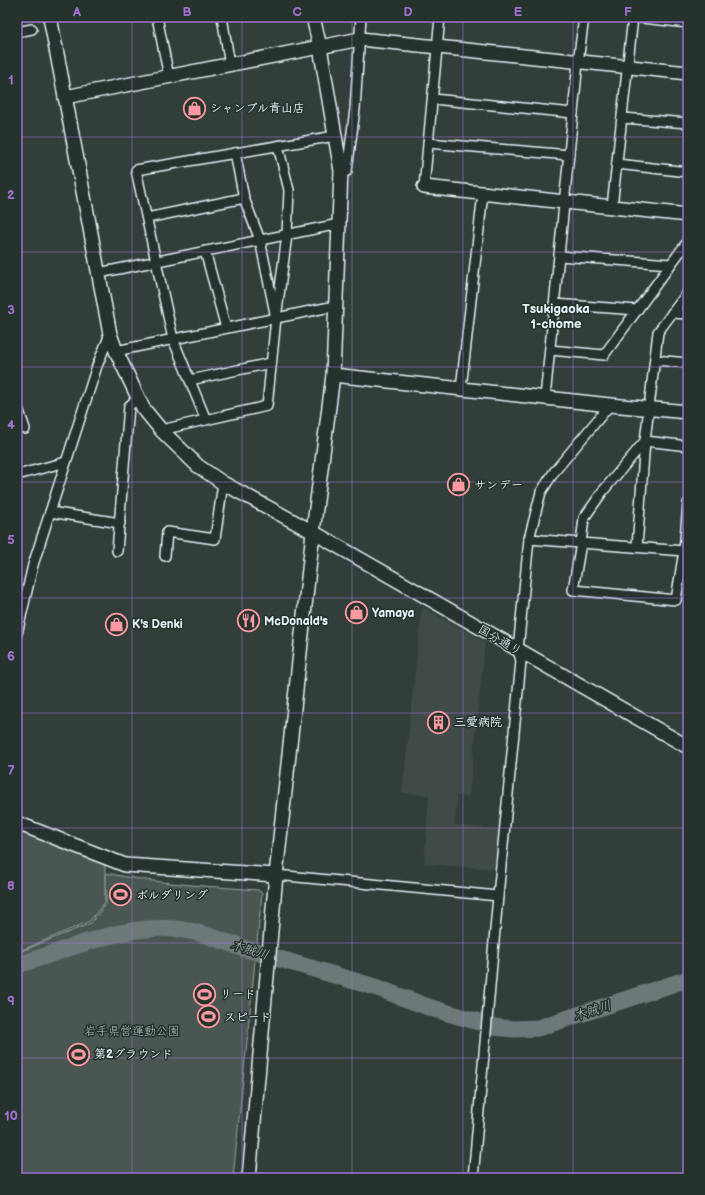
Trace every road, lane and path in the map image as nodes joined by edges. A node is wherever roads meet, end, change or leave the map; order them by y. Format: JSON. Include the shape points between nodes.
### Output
{"nodes":[{"id":1,"x":50,"y":17,"type":"edge"},
{"id":2,"x":157,"y":17,"type":"edge"},
{"id":3,"x":222,"y":17,"type":"edge"},
{"id":4,"x":313,"y":17,"type":"edge"},
{"id":5,"x":361,"y":17,"type":"edge"},
{"id":6,"x":440,"y":17,"type":"edge"},
{"id":7,"x":584,"y":17,"type":"edge"},
{"id":8,"x":688,"y":23,"type":"edge"},
{"id":9,"x":32,"y":29,"type":"dead end"},
{"id":10,"x":17,"y":32,"type":"edge"},
{"id":11,"x":360,"y":39,"type":"junction"},
{"id":12,"x":320,"y":47,"type":"junction"},
{"id":13,"x":438,"y":47,"type":"junction"},
{"id":14,"x":578,"y":62,"type":"junction"},
{"id":15,"x":230,"y":65,"type":"junction"},
{"id":16,"x":627,"y":67,"type":"junction"},
{"id":17,"x":688,"y":73,"type":"edge"},
{"id":18,"x":169,"y":77,"type":"junction"},
{"id":19,"x":65,"y":97,"type":"junction"},
{"id":20,"x":433,"y":99,"type":"junction"},
{"id":21,"x":573,"y":113,"type":"junction"},
{"id":22,"x":622,"y":118,"type":"junction"},
{"id":23,"x":688,"y":123,"type":"edge"},
{"id":24,"x":335,"y":136,"type":"junction"},
{"id":25,"x":428,"y":143,"type":"junction"},
{"id":26,"x":278,"y":146,"type":"junction"},
{"id":27,"x":235,"y":153,"type":"junction"},
{"id":28,"x":569,"y":155,"type":"junction"},
{"id":29,"x":617,"y":164,"type":"junction"},
{"id":30,"x":340,"y":171,"type":"junction"},
{"id":31,"x":688,"y":172,"type":"edge"},
{"id":32,"x":424,"y":187,"type":"joint"},
{"id":33,"x":483,"y":193,"type":"junction"},
{"id":34,"x":244,"y":198,"type":"junction"},
{"id":35,"x":564,"y":202,"type":"junction"},
{"id":36,"x":612,"y":207,"type":"junction"},
{"id":37,"x":688,"y":215,"type":"edge"},
{"id":38,"x":147,"y":218,"type":"junction"},
{"id":39,"x":339,"y":224,"type":"junction"},
{"id":40,"x":287,"y":235,"type":"junction"},
{"id":41,"x":260,"y":240,"type":"junction"},
{"id":42,"x":688,"y":241,"type":"edge"},
{"id":43,"x":205,"y":252,"type":"junction"},
{"id":44,"x":559,"y":256,"type":"junction"},
{"id":45,"x":156,"y":261,"type":"junction"},
{"id":46,"x":671,"y":264,"type":"junction"},
{"id":47,"x":99,"y":273,"type":"junction"},
{"id":48,"x":688,"y":292,"type":"edge"},
{"id":49,"x":554,"y":304,"type":"junction"},
{"id":50,"x":335,"y":306,"type":"junction"},
{"id":51,"x":637,"y":310,"type":"junction"},
{"id":52,"x":672,"y":313,"type":"junction"},
{"id":53,"x":688,"y":314,"type":"edge"},
{"id":54,"x":276,"y":318,"type":"junction"},
{"id":55,"x":226,"y":328,"type":"junction"},
{"id":56,"x":110,"y":334,"type":"junction"},
{"id":57,"x":173,"y":339,"type":"junction"},
{"id":58,"x":550,"y":350,"type":"junction"},
{"id":59,"x":116,"y":351,"type":"junction"},
{"id":60,"x":655,"y":360,"type":"junction"},
{"id":61,"x":271,"y":363,"type":"junction"},
{"id":62,"x":688,"y":363,"type":"edge"},
{"id":63,"x":333,"y":375,"type":"junction"},
{"id":64,"x":190,"y":380,"type":"junction"},
{"id":65,"x":461,"y":389,"type":"junction"},
{"id":66,"x":138,"y":398,"type":"junction"},
{"id":67,"x":545,"y":398,"type":"junction"},
{"id":68,"x":17,"y":405,"type":"edge"},
{"id":69,"x":610,"y":405,"type":"junction"},
{"id":70,"x":649,"y":409,"type":"junction"},
{"id":71,"x":688,"y":412,"type":"edge"},
{"id":72,"x":206,"y":420,"type":"junction"},
{"id":73,"x":25,"y":429,"type":"dead end"},
{"id":74,"x":162,"y":430,"type":"junction"},
{"id":75,"x":645,"y":442,"type":"junction"},
{"id":76,"x":688,"y":446,"type":"edge"},
{"id":77,"x":66,"y":462,"type":"junction"},
{"id":78,"x":17,"y":475,"type":"edge"},
{"id":79,"x":223,"y":483,"type":"junction"},
{"id":80,"x":688,"y":503,"type":"edge"},
{"id":81,"x":50,"y":512,"type":"junction"},
{"id":82,"x":120,"y":523,"type":"junction"},
{"id":83,"x":313,"y":532,"type":"junction"},
{"id":84,"x":529,"y":539,"type":"junction"},
{"id":85,"x":582,"y":543,"type":"junction"},
{"id":86,"x":637,"y":548,"type":"junction"},
{"id":87,"x":118,"y":551,"type":"dead end"},
{"id":88,"x":686,"y":552,"type":"edge"},
{"id":89,"x":165,"y":556,"type":"dead end"},
{"id":90,"x":17,"y":634,"type":"edge"},
{"id":91,"x":518,"y":650,"type":"junction"},
{"id":92,"x":688,"y":747,"type":"edge"},
{"id":93,"x":17,"y":823,"type":"edge"},
{"id":94,"x":276,"y":875,"type":"junction"},
{"id":95,"x":498,"y":896,"type":"junction"},
{"id":96,"x":249,"y":1178,"type":"edge"},
{"id":97,"x":473,"y":1178,"type":"edge"}],
"edges":[{"from":1,"to":19,"type":"street","name":"国分通り"},
{"from":2,"to":18,"type":"street"},
{"from":3,"to":15,"type":"street"},
{"from":4,"to":12,"type":"street"},
{"from":5,"to":11,"type":"street"},
{"from":6,"to":13,"type":"street"},
{"from":7,"to":14,"type":"street"},
{"from":8,"to":16,"type":"street","via":[[633,17]]},
{"from":9,"to":10,"type":"street"},
{"from":11,"to":12,"type":"street"},
{"from":11,"to":13,"type":"street"},
{"from":11,"to":30,"type":"street","via":[[347,171]]},
{"from":12,"to":15,"type":"street"},
{"from":12,"to":24,"type":"street"},
{"from":13,"to":14,"type":"street"},
{"from":13,"to":20,"type":"street"},
{"from":14,"to":16,"type":"street"},
{"from":14,"to":21,"type":"street"},
{"from":15,"to":18,"type":"street"},
{"from":16,"to":17,"type":"street"},
{"from":16,"to":22,"type":"street"},
{"from":18,"to":19,"type":"street"},
{"from":19,"to":47,"type":"street","name":"国分通り"},
{"from":20,"to":21,"type":"street"},
{"from":20,"to":25,"type":"street"},
{"from":21,"to":28,"type":"street"},
{"from":22,"to":23,"type":"street"},
{"from":22,"to":29,"type":"street"},
{"from":24,"to":26,"type":"street"},
{"from":24,"to":30,"type":"street"},
{"from":25,"to":28,"type":"street"},
{"from":25,"to":32,"type":"street"},
{"from":26,"to":27,"type":"street"},
{"from":26,"to":40,"type":"street","via":[[288,190]]},
{"from":27,"to":34,"type":"street"},
{"from":27,"to":38,"type":"street","via":[[136,170]]},
{"from":28,"to":35,"type":"street"},
{"from":29,"to":31,"type":"street"},
{"from":29,"to":36,"type":"street"},
{"from":30,"to":39,"type":"street"},
{"from":32,"to":33,"type":"street"},
{"from":33,"to":35,"type":"street"},
{"from":33,"to":65,"type":"street"},
{"from":34,"to":38,"type":"street"},
{"from":34,"to":41,"type":"street"},
{"from":35,"to":36,"type":"street"},
{"from":35,"to":44,"type":"street"},
{"from":36,"to":37,"type":"street"},
{"from":38,"to":45,"type":"street"},
{"from":39,"to":40,"type":"street"},
{"from":39,"to":50,"type":"street"},
{"from":40,"to":41,"type":"street"},
{"from":40,"to":54,"type":"street"},
{"from":41,"to":43,"type":"street"},
{"from":41,"to":54,"type":"street"},
{"from":42,"to":46,"type":"street"},
{"from":43,"to":45,"type":"street"},
{"from":43,"to":55,"type":"street"},
{"from":44,"to":46,"type":"street"},
{"from":44,"to":49,"type":"street"},
{"from":45,"to":47,"type":"street"},
{"from":45,"to":57,"type":"street"},
{"from":46,"to":51,"type":"street"},
{"from":47,"to":56,"type":"street","name":"国分通り"},
{"from":48,"to":52,"type":"street"},
{"from":49,"to":51,"type":"street"},
{"from":49,"to":58,"type":"street"},
{"from":50,"to":54,"type":"street"},
{"from":50,"to":63,"type":"street"},
{"from":51,"to":58,"type":"street","via":[[604,355]]},
{"from":52,"to":53,"type":"street"},
{"from":52,"to":60,"type":"street","via":[[658,332]]},
{"from":54,"to":55,"type":"street"},
{"from":54,"to":61,"type":"street"},
{"from":55,"to":57,"type":"street"},
{"from":56,"to":59,"type":"street","name":"国分通り"},
{"from":56,"to":77,"type":"street"},
{"from":57,"to":59,"type":"street"},
{"from":57,"to":64,"type":"street"},
{"from":58,"to":67,"type":"street"},
{"from":59,"to":66,"type":"street","name":"国分通り"},
{"from":60,"to":62,"type":"street"},
{"from":60,"to":70,"type":"street"},
{"from":61,"to":64,"type":"street"},
{"from":61,"to":72,"type":"street","via":[[267,406]]},
{"from":63,"to":65,"type":"street"},
{"from":63,"to":83,"type":"street"},
{"from":64,"to":72,"type":"street"},
{"from":65,"to":67,"type":"street"},
{"from":66,"to":74,"type":"street","name":"国分通り"},
{"from":66,"to":82,"type":"street","via":[[129,406]]},
{"from":67,"to":69,"type":"street"},
{"from":68,"to":73,"type":"street"},
{"from":69,"to":70,"type":"street"},
{"from":69,"to":84,"type":"street","via":[[554,472],[541,492]]},
{"from":70,"to":71,"type":"street"},
{"from":70,"to":75,"type":"street"},
{"from":72,"to":74,"type":"street"},
{"from":74,"to":79,"type":"street","name":"国分通り","via":[[198,466]]},
{"from":75,"to":76,"type":"street"},
{"from":75,"to":85,"type":"street","via":[[603,491],[584,518]]},
{"from":75,"to":86,"type":"street"},
{"from":77,"to":78,"type":"street"},
{"from":77,"to":81,"type":"street"},
{"from":79,"to":83,"type":"street","name":"国分通り"},
{"from":79,"to":89,"type":"street","via":[[215,539],[167,532]]},
{"from":80,"to":88,"type":"street"},
{"from":81,"to":82,"type":"street"},
{"from":81,"to":90,"type":"street"},
{"from":82,"to":87,"type":"street"},
{"from":83,"to":91,"type":"street","name":"国分通り"},
{"from":83,"to":94,"type":"street"},
{"from":84,"to":85,"type":"street"},
{"from":84,"to":91,"type":"street"},
{"from":85,"to":86,"type":"street"},
{"from":85,"to":88,"type":"street","via":[[573,590],[676,600]]},
{"from":86,"to":88,"type":"street"},
{"from":91,"to":92,"type":"street","name":"国分通り"},
{"from":91,"to":95,"type":"street","via":[[521,661]]},
{"from":93,"to":94,"type":"street","via":[[125,865]]},
{"from":94,"to":95,"type":"street"},
{"from":94,"to":96,"type":"street"},
{"from":95,"to":97,"type":"street"}]}
